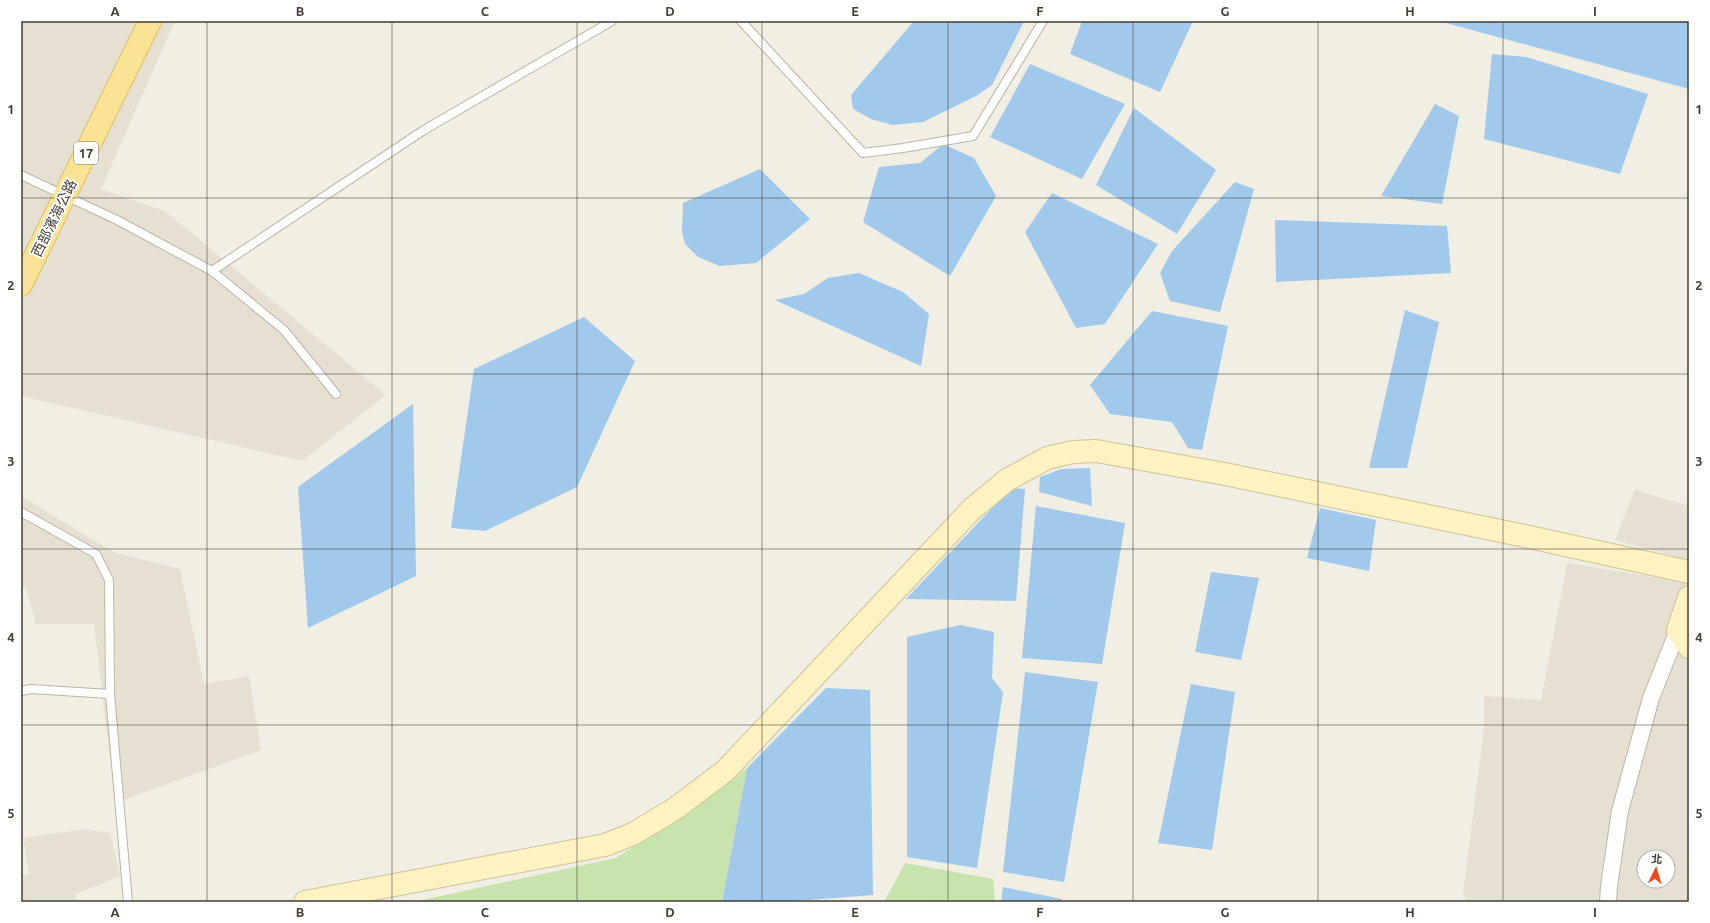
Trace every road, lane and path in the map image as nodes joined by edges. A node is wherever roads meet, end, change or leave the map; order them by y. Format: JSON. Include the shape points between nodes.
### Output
{"nodes":[{"id":1,"x":150,"y":21,"type":"edge"},
{"id":2,"x":612,"y":21,"type":"edge"},
{"id":3,"x":741,"y":21,"type":"edge"},
{"id":4,"x":1043,"y":21,"type":"edge"},
{"id":5,"x":21,"y":175,"type":"edge"},
{"id":6,"x":65,"y":194,"type":"junction"},
{"id":7,"x":212,"y":271,"type":"junction"},
{"id":8,"x":21,"y":285,"type":"edge"},
{"id":9,"x":336,"y":394,"type":"dead end"},
{"id":10,"x":21,"y":512,"type":"edge"},
{"id":11,"x":1689,"y":572,"type":"edge"},
{"id":12,"x":1689,"y":597,"type":"edge"},
{"id":13,"x":1683,"y":638,"type":"edge"},
{"id":14,"x":21,"y":691,"type":"edge"},
{"id":15,"x":110,"y":694,"type":"junction"},
{"id":16,"x":128,"y":902,"type":"edge"},
{"id":17,"x":305,"y":902,"type":"edge"},
{"id":18,"x":1608,"y":902,"type":"edge"}],
"edges":[{"from":1,"to":6,"type":"main road","name":"西部濱海公路","number":"17"},
{"from":2,"to":7,"type":"lane","via":[[424,130]]},
{"from":3,"to":4,"type":"lane","via":[[863,153],[973,136]]},
{"from":5,"to":6,"type":"lane"},
{"from":6,"to":7,"type":"lane"},
{"from":6,"to":8,"type":"main road","name":"西部濱海公路","number":"17"},
{"from":7,"to":9,"type":"lane","via":[[284,330]]},
{"from":10,"to":15,"type":"lane","via":[[96,554],[109,580]]},
{"from":11,"to":17,"type":"street","via":[[1225,474],[1096,451],[1073,452],[1047,458],[1007,480],[972,509],[725,771],[676,808],[633,834],[605,845]]},
{"from":12,"to":13,"type":"street"},
{"from":13,"to":18,"type":"street","via":[[1651,698],[1620,811]]},
{"from":14,"to":15,"type":"lane","via":[[31,689]]},
{"from":15,"to":16,"type":"lane"}]}
